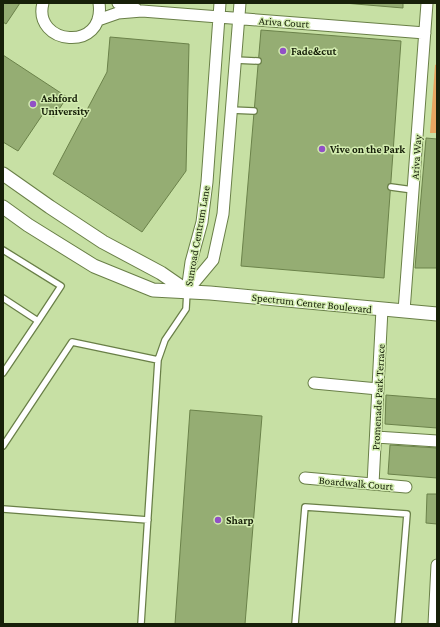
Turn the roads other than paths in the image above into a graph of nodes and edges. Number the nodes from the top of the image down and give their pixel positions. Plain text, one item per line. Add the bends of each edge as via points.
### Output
1 (43, 3) edge
2 (99, 3) edge
3 (118, 3) edge
4 (220, 3) edge
5 (240, 3) edge
6 (427, 3) edge
7 (142, 11) junction
8 (219, 16) junction
9 (238, 19) junction
10 (98, 20) junction
11 (425, 33) junction
12 (235, 60) junction
13 (258, 61) dead end
14 (231, 110) junction
15 (254, 111) dead end
16 (3, 174) edge
17 (391, 187) dead end
18 (413, 190) junction
19 (3, 207) edge
20 (3, 250) edge
21 (187, 291) junction
22 (3, 298) edge
23 (382, 309) junction
24 (404, 311) junction
25 (437, 314) edge
26 (38, 320) junction
27 (158, 360) junction
28 (3, 373) edge
29 (314, 384) dead end
30 (378, 389) junction
31 (376, 437) junction
32 (437, 441) edge
33 (3, 446) edge
34 (306, 478) dead end
35 (373, 484) junction
36 (406, 487) dead end
37 (3, 509) edge
38 (148, 520) junction
39 (437, 565) edge
40 (141, 624) edge
41 (295, 624) edge
42 (398, 624) edge
43 (434, 624) edge

1 - 10 street, Ariva Court via 43,17 47,26 63,37 72,39 82,36 90,31
2 - 10 street
3 - 7 street, Ariva Court
4 - 8 street, Sunroad Centrum Lane
5 - 9 street, Sunroad Centrum Lane
6 - 11 street, Ariva Way
7 - 8 street, Ariva Court
7 - 10 street, Ariva Court via 118,13
8 - 9 street, Ariva Court
8 - 21 street, Sunroad Centrum Lane via 207,182 202,222 191,262
9 - 11 street, Ariva Court
9 - 12 street, Sunroad Centrum Lane
11 - 18 street, Ariva Way
12 - 13 lane
12 - 14 street, Sunroad Centrum Lane
14 - 15 lane
14 - 21 street, Sunroad Centrum Lane via 223,214 213,260
16 - 21 street, Spectrum Center Boulevard via 97,237 161,273
17 - 18 lane
18 - 24 street, Ariva Way
19 - 21 street, Spectrum Center Boulevard via 94,266 153,290
20 - 26 lane via 61,286
21 - 23 street, Spectrum Center Boulevard
21 - 27 lane via 186,309 165,340
22 - 26 lane
23 - 24 street, Spectrum Center Boulevard
23 - 30 street, Promenade Park Terrace
24 - 25 street, Spectrum Center Boulevard
26 - 28 lane
27 - 33 lane via 72,342
27 - 38 lane
29 - 30 street
30 - 31 street, Promenade Park Terrace
31 - 32 street
31 - 35 street, Promenade Park Terrace
34 - 35 street, Boardwalk Court
35 - 36 street, Boardwalk Court
37 - 38 lane
38 - 40 lane
39 - 43 street
41 - 42 lane via 305,507 408,514

